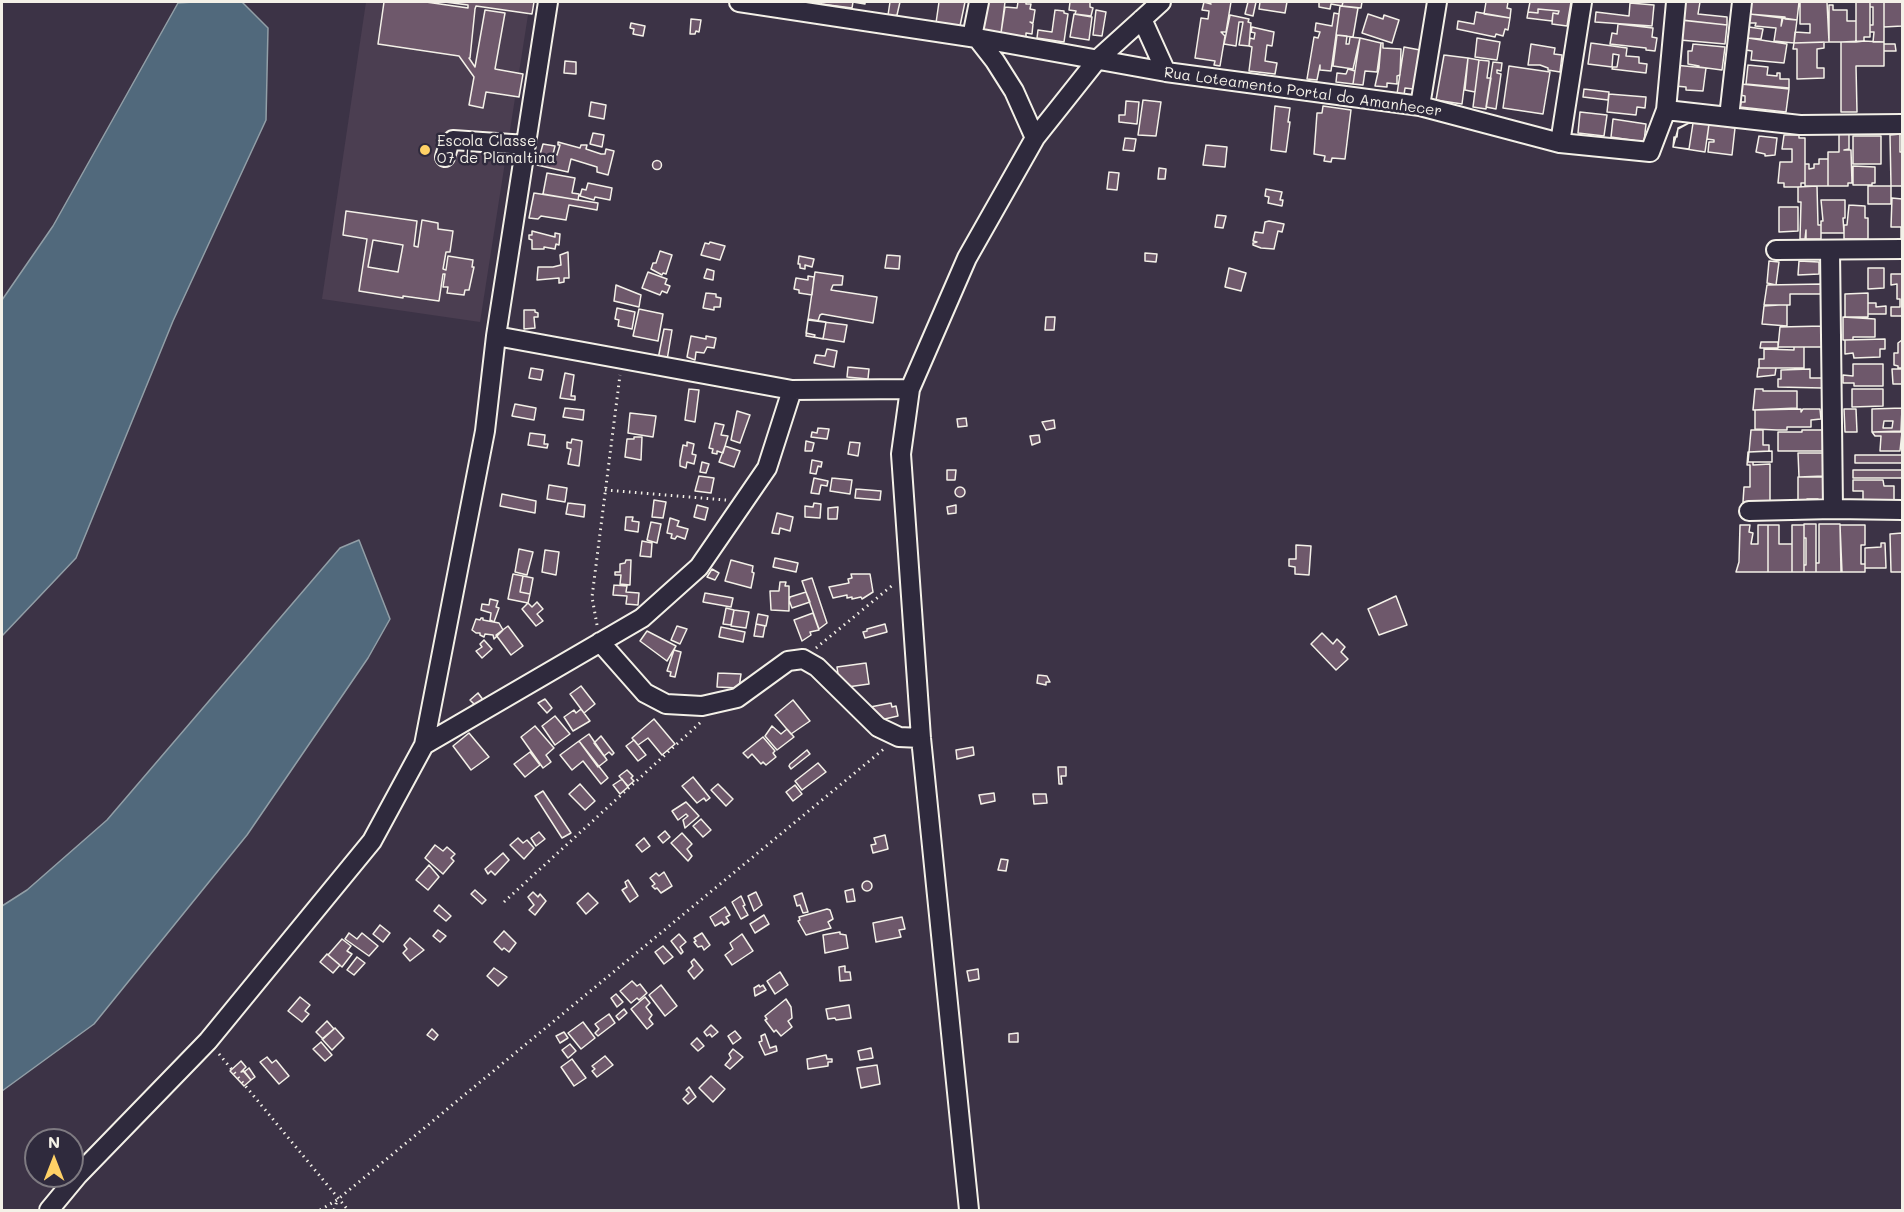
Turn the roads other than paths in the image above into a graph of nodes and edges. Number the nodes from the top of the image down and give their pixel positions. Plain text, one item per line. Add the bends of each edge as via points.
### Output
1 (548, 2) edge
2 (738, 2) edge
3 (979, 2) edge
4 (1161, 2) edge
5 (1437, 2) edge
6 (1582, 2) edge
7 (1676, 2) edge
8 (1742, 2) edge
9 (806, 7) edge
10 (1142, 19) junction
11 (975, 38) junction
12 (1097, 60) junction
13 (1166, 72) junction
14 (1420, 106) junction
15 (1666, 110) junction
16 (1729, 117) junction
17 (1902, 124) edge
18 (1035, 138) junction
19 (1560, 143) junction
20 (526, 145) junction
21 (445, 158) dead end
22 (1902, 249) edge
23 (1776, 250) dead end
24 (1830, 250) junction
25 (496, 336) junction
26 (910, 389) junction
27 (792, 390) junction
28 (1833, 509) junction
29 (1902, 510) edge
30 (1749, 511) dead end
31 (600, 642) junction
32 (921, 738) junction
33 (424, 745) junction
34 (49, 1210) edge
35 (969, 1210) edge

1 - 20 street
2 - 9 street, Rua Loteamento Portal do Amanhecer
3 - 11 street
4 - 10 street
5 - 14 street
6 - 19 street
7 - 15 street
8 - 16 street
9 - 11 street, Rua Loteamento Portal do Amanhecer
10 - 12 street
10 - 13 street
11 - 12 street, Rua Loteamento Portal do Amanhecer
11 - 18 street via 1014,92
12 - 13 street, Rua Loteamento Portal do Amanhecer
12 - 18 street
13 - 14 street, Rua Loteamento Portal do Amanhecer
14 - 19 street, Rua Loteamento Portal do Amanhecer
15 - 16 street
15 - 19 street, Rua Loteamento Portal do Amanhecer via 1650,152
16 - 17 street via 1800,125
18 - 26 street via 967,258
20 - 21 street via 453,140
20 - 25 street
22 - 24 street
23 - 24 street
24 - 28 street
25 - 27 street
25 - 33 street via 485,431
26 - 27 street
26 - 32 street via 901,454
27 - 31 street via 767,468 699,567 642,618
28 - 29 street
28 - 30 street
31 - 32 street via 645,693 666,704 702,706 737,698 788,661 803,659 817,667 878,726 899,737
31 - 33 street
32 - 35 street
33 - 34 street via 372,842 208,1041 78,1174

